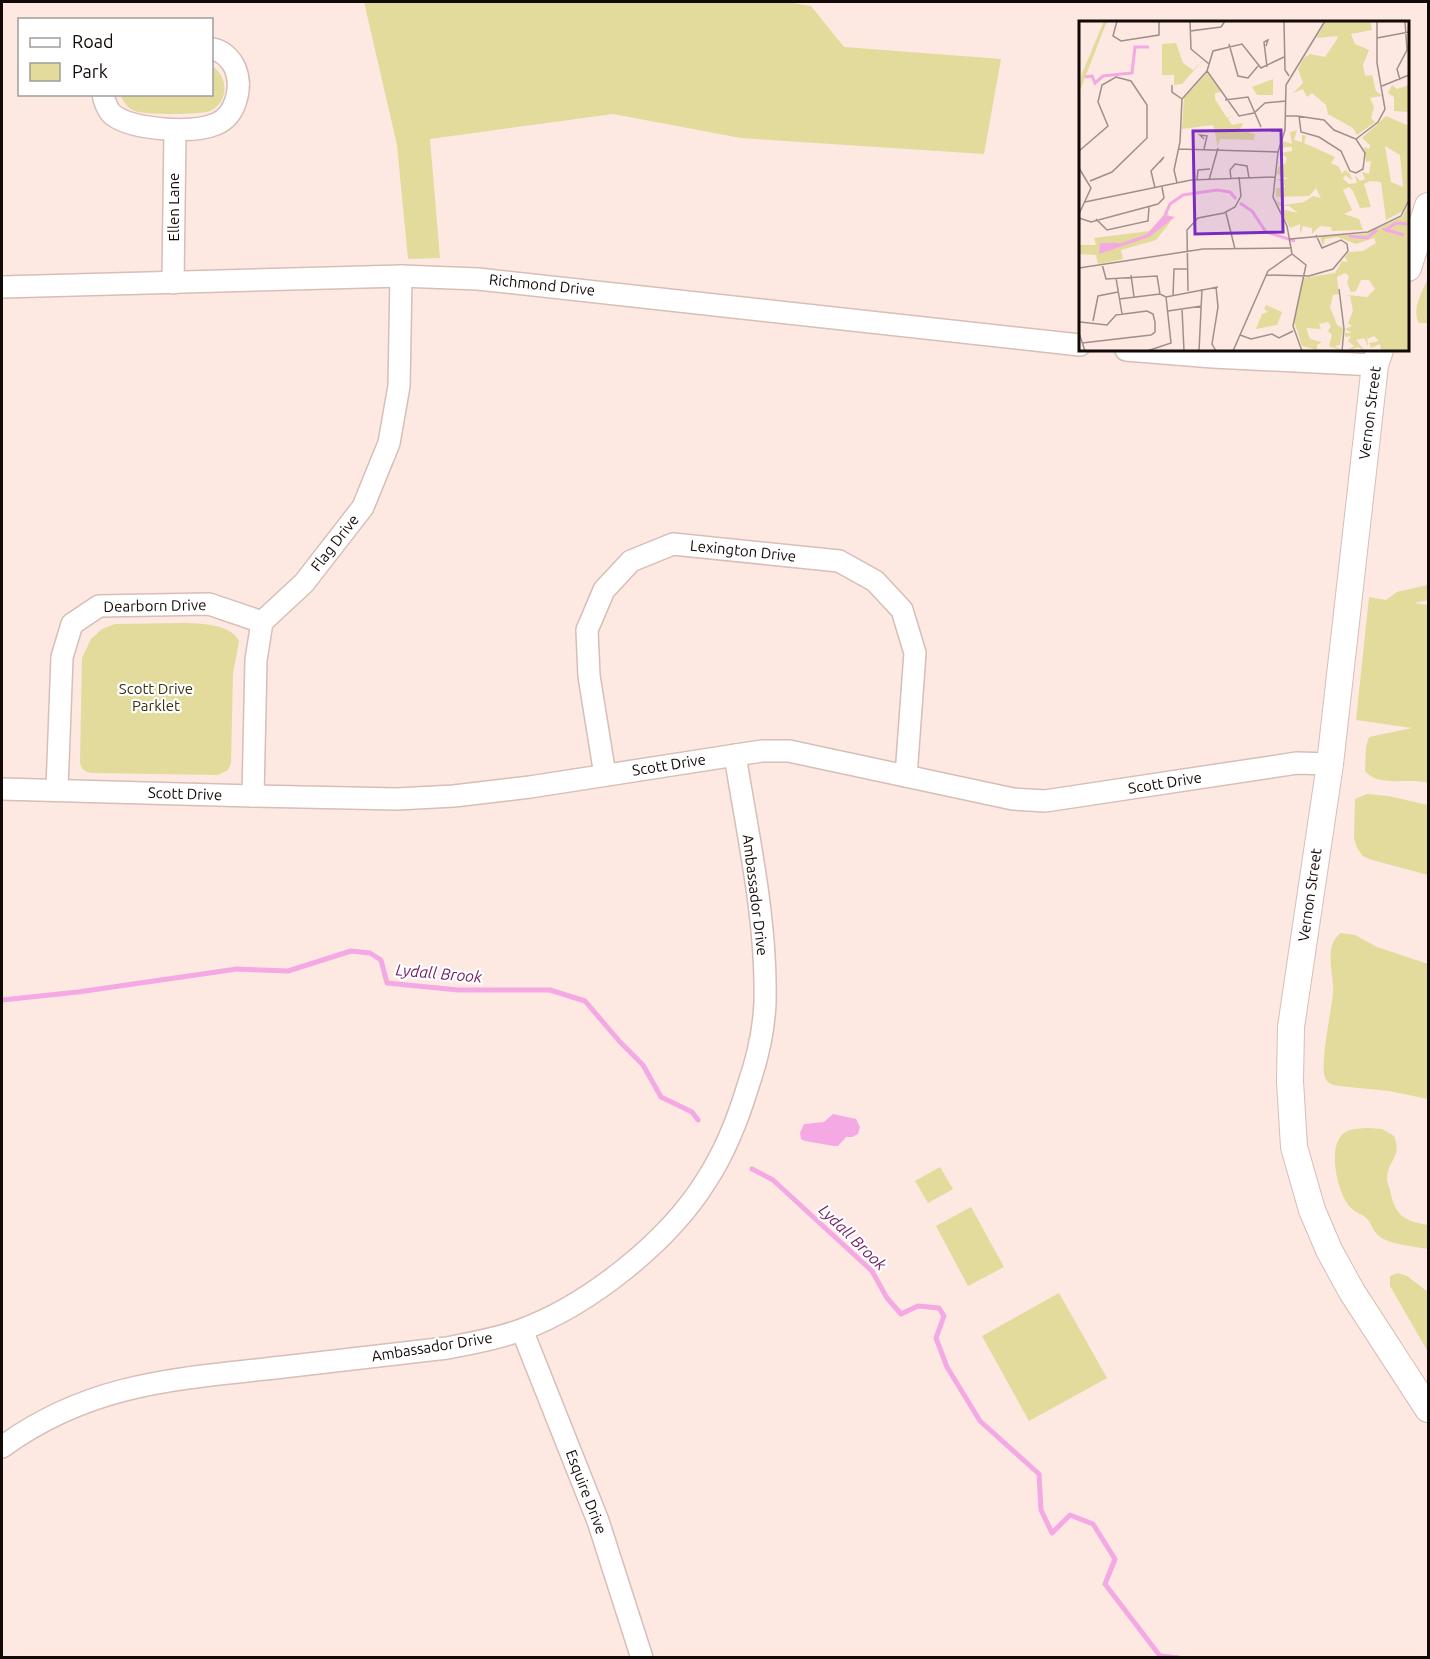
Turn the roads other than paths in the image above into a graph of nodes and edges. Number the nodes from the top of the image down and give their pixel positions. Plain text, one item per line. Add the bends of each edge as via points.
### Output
1 (213, 49) edge
2 (104, 96) edge
3 (175, 131) junction
4 (1428, 206) edge
5 (1409, 262) edge
6 (401, 276) junction
7 (173, 283) junction
8 (2, 287) edge
9 (1079, 345) edge
10 (1138, 351) edge
11 (1377, 357) edge
12 (262, 622) junction
13 (735, 755) junction
14 (1330, 764) junction
15 (605, 775) junction
16 (906, 776) junction
17 (2, 789) edge
18 (57, 789) junction
19 (253, 796) junction
20 (522, 1330) junction
21 (1428, 1409) edge
22 (2, 1447) edge
23 (642, 1658) edge

1 - 3 street via 231,60 237,72 239,86 229,114 216,124
2 - 3 street via 112,114 132,124
3 - 7 street, Ellen Lane
4 - 5 street
6 - 7 street, Richmond Drive
6 - 9 street, Richmond Drive via 586,289
6 - 12 street, Flag Drive via 399,386 389,442 363,507 304,583
7 - 8 street, Richmond Drive
10 - 11 street via 1213,357
11 - 14 street, Vernon Street
12 - 18 street, Dearborn Drive via 210,604 99,606 72,624 62,657
12 - 19 street via 256,660
13 - 15 street, Scott Drive
13 - 16 street, Scott Drive via 789,751
13 - 20 street, Ambassador Drive via 763,933 765,1004 758,1056 738,1120 706,1182 664,1234 609,1281 561,1312
14 - 16 street, Scott Drive via 1297,763 1045,801 1013,799
14 - 21 street, Vernon Street via 1291,1027 1294,1148 1312,1210 1329,1250
15 - 16 street, Lexington Drive via 589,676 587,630 604,590 631,561 673,544 839,561 875,581 902,610 915,653
15 - 19 street, Scott Drive via 454,796
17 - 18 street, Scott Drive
18 - 19 street, Scott Drive
20 - 22 street, Ambassador Drive via 447,1348 186,1378 111,1392 65,1409 24,1430
20 - 23 street, Esquire Drive via 598,1521

